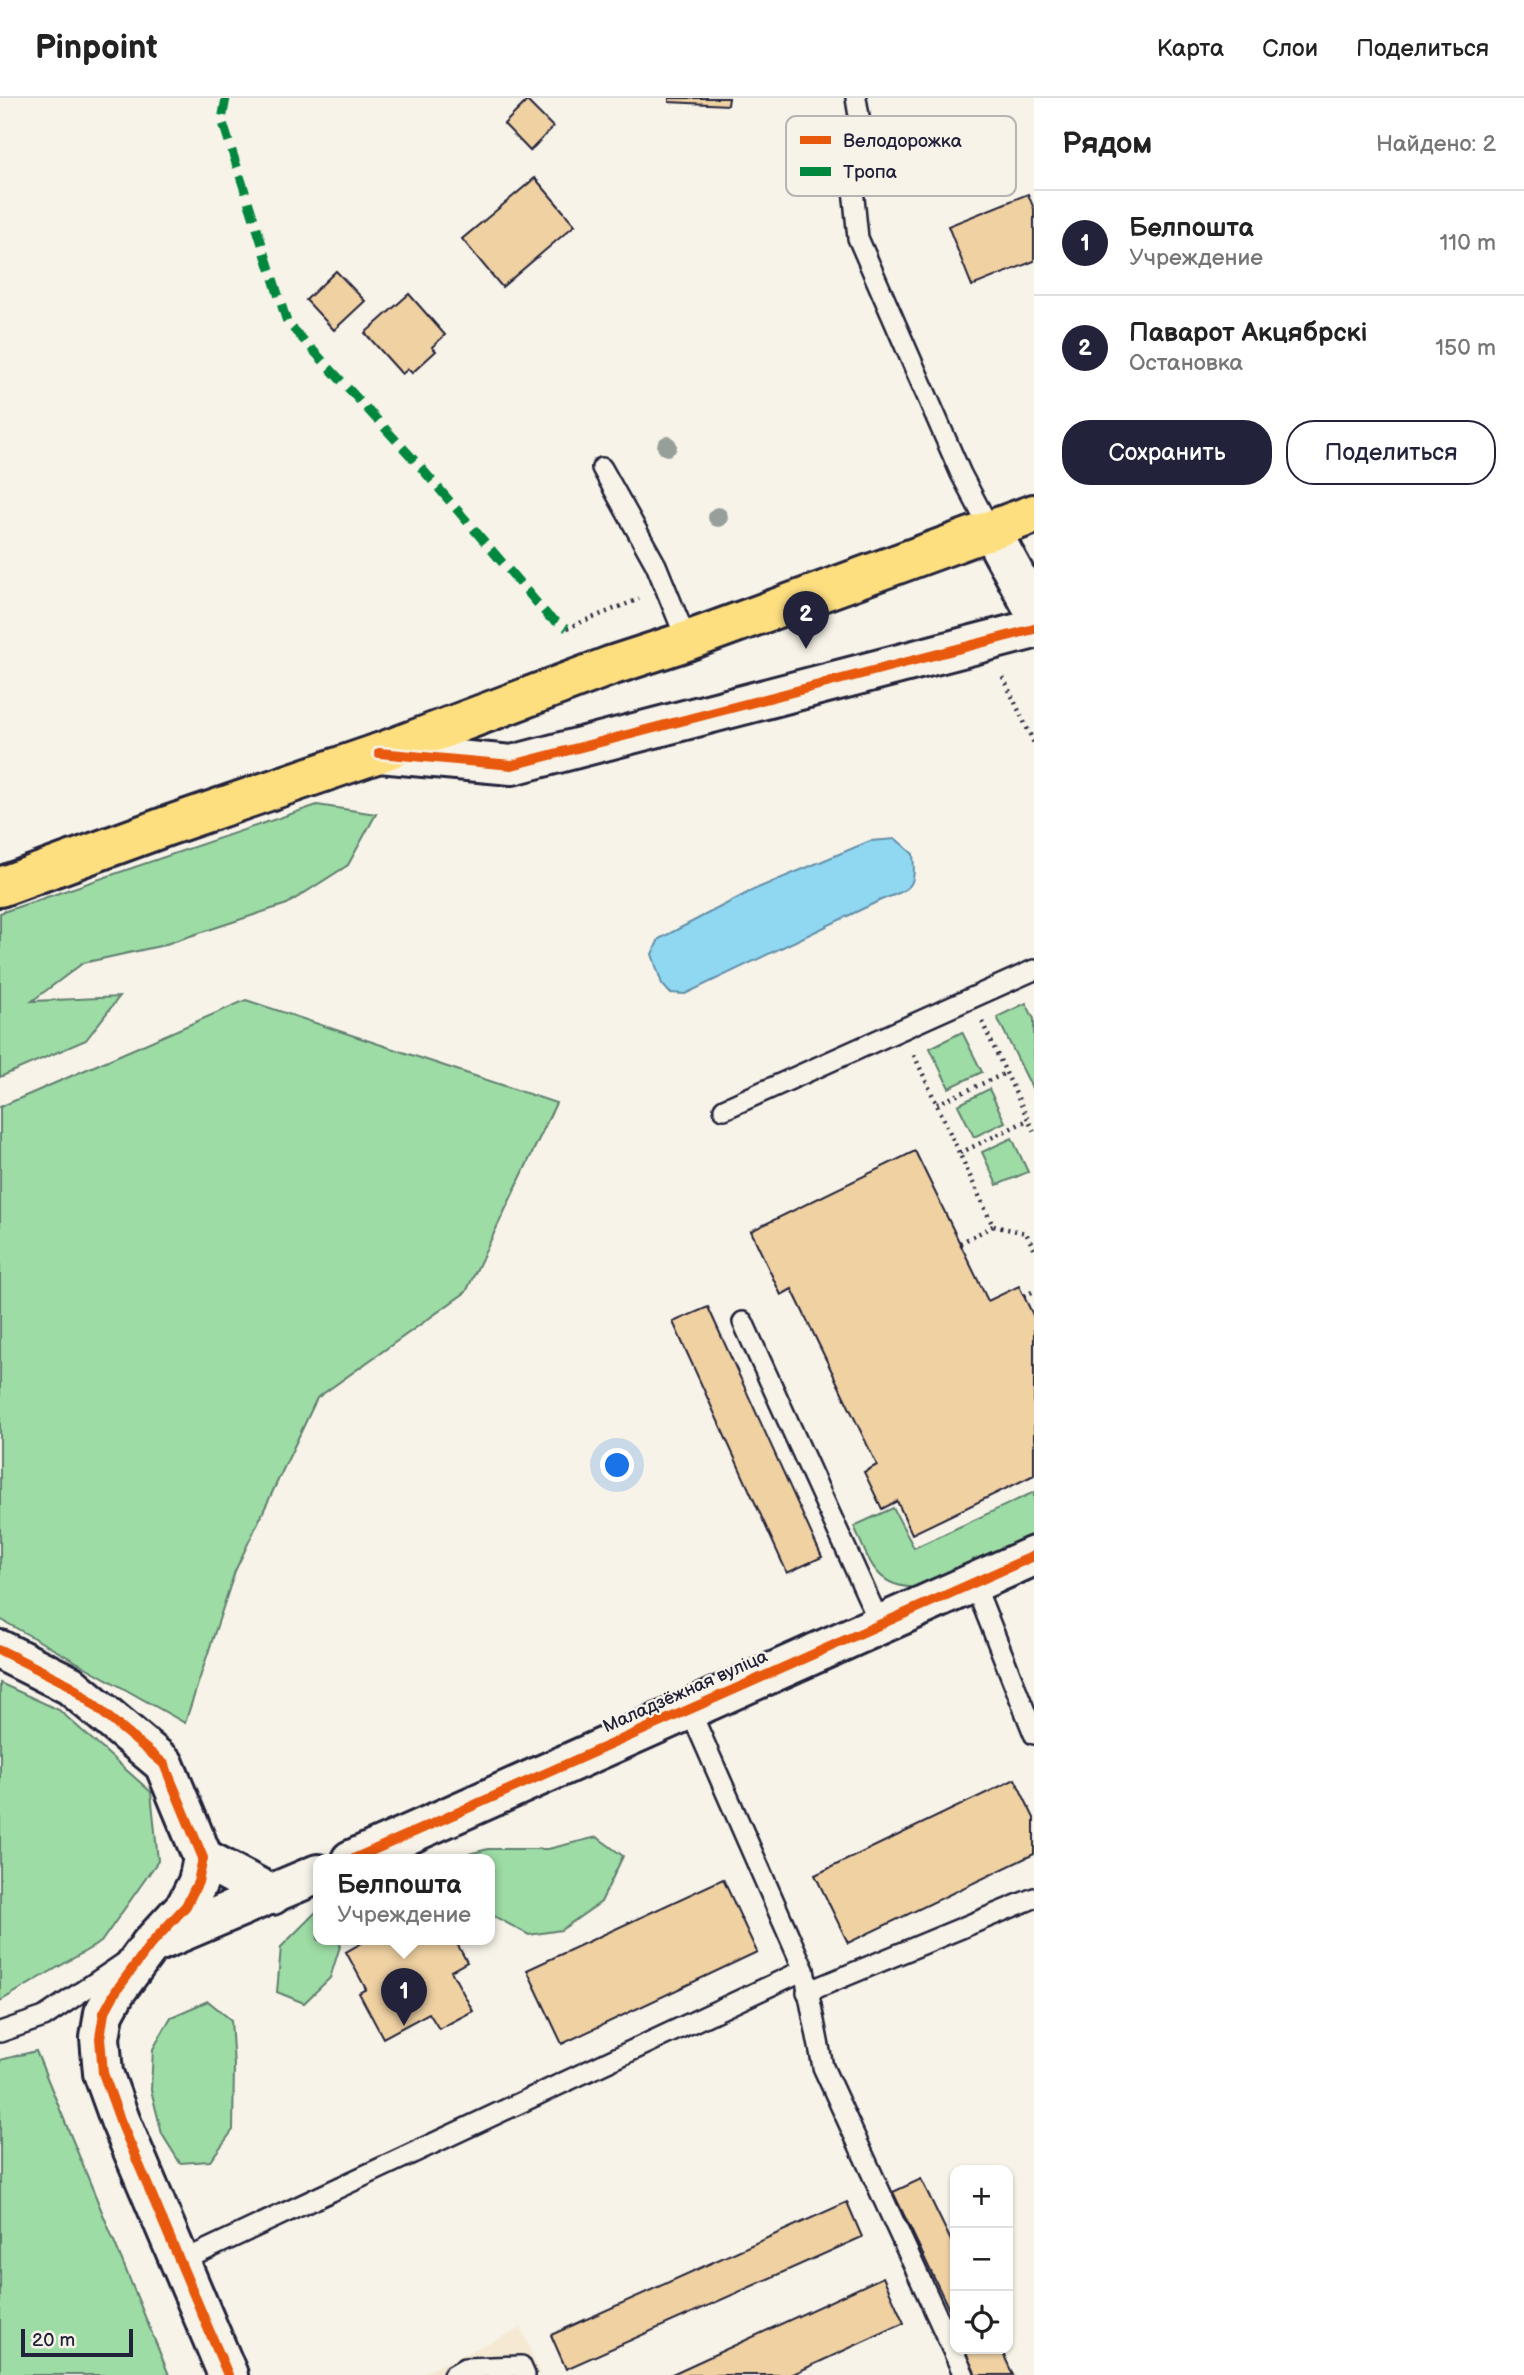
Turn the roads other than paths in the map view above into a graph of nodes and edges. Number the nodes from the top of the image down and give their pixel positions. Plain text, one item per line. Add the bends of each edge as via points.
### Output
1 (856, 98) edge
2 (859, 116) edge
3 (854, 196) edge
4 (602, 468) dead end
5 (1034, 514) edge
6 (991, 531) junction
7 (1034, 610) edge
8 (1034, 629) edge
9 (687, 640) junction
10 (379, 753) junction
11 (0, 887) edge
12 (1034, 970) edge
13 (724, 1109) dead end
14 (743, 1322) dead end
15 (1034, 1556) edge
16 (974, 1583) junction
17 (880, 1624) junction
18 (0, 1650) edge
19 (689, 1708) junction
20 (1034, 1734) edge
21 (364, 1854) edge
22 (203, 1858) junction
23 (313, 1876) edge
24 (272, 1895) junction
25 (1034, 1898) edge
26 (150, 1945) junction
27 (804, 1970) junction
28 (807, 1992) junction
29 (0, 2032) edge
30 (180, 2262) junction
31 (228, 2375) edge
32 (453, 2375) edge
33 (525, 2375) edge
34 (964, 2375) edge

1 - 2 lane
3 - 6 lane via 858,238 961,474
4 - 9 lane via 656,565
5 - 6 main road
6 - 7 street
6 - 9 main road
8 - 10 street via 512,765
9 - 10 main road
10 - 11 main road
12 - 13 lane
14 - 17 lane
15 - 16 street, Маладзёжная вуліца
16 - 17 street, Маладзёжная вуліца
16 - 20 lane
17 - 19 street, Маладзёжная вуліца
18 - 22 street via 70,1685 164,1763
19 - 21 street, Маладзёжная вуліца
19 - 27 lane
22 - 24 street
22 - 26 street via 186,1906
23 - 24 street
24 - 26 street
25 - 28 lane
26 - 29 lane via 44,2017
26 - 30 street via 104,2013 100,2038 103,2073
27 - 28 lane
27 - 30 lane
28 - 34 lane via 824,2067
30 - 31 street
32 - 33 lane via 465,2368 521,2366

